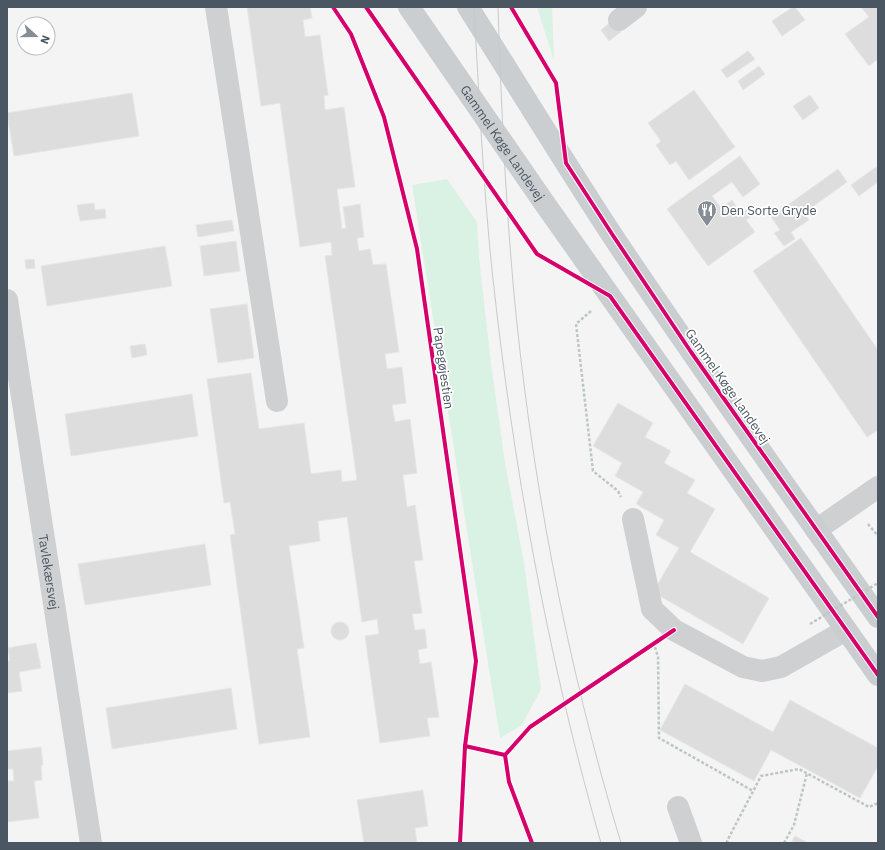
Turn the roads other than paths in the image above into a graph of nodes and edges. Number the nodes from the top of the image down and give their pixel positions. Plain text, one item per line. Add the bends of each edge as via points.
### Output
1 (216, 7) edge
2 (409, 7) edge
3 (468, 7) edge
4 (636, 7) edge
5 (619, 20) dead end
6 (7, 300) edge
7 (278, 401) dead end
8 (878, 487) edge
9 (634, 519) road end
10 (816, 530) junction
11 (878, 617) edge
12 (846, 630) junction
13 (878, 675) edge
14 (678, 807) dead end
15 (91, 843) edge
16 (691, 843) edge

1 - 7 street
2 - 12 main road, Gammel Køge Landevej
3 - 10 main road, Gammel Køge Landevej via 612,234
4 - 5 street
6 - 15 street, Tavlekærsvej
8 - 10 street
9 - 12 street via 652,609 674,630 743,667 762,671 781,667
10 - 11 main road, Gammel Køge Landevej
12 - 13 main road, Gammel Køge Landevej
14 - 16 street

